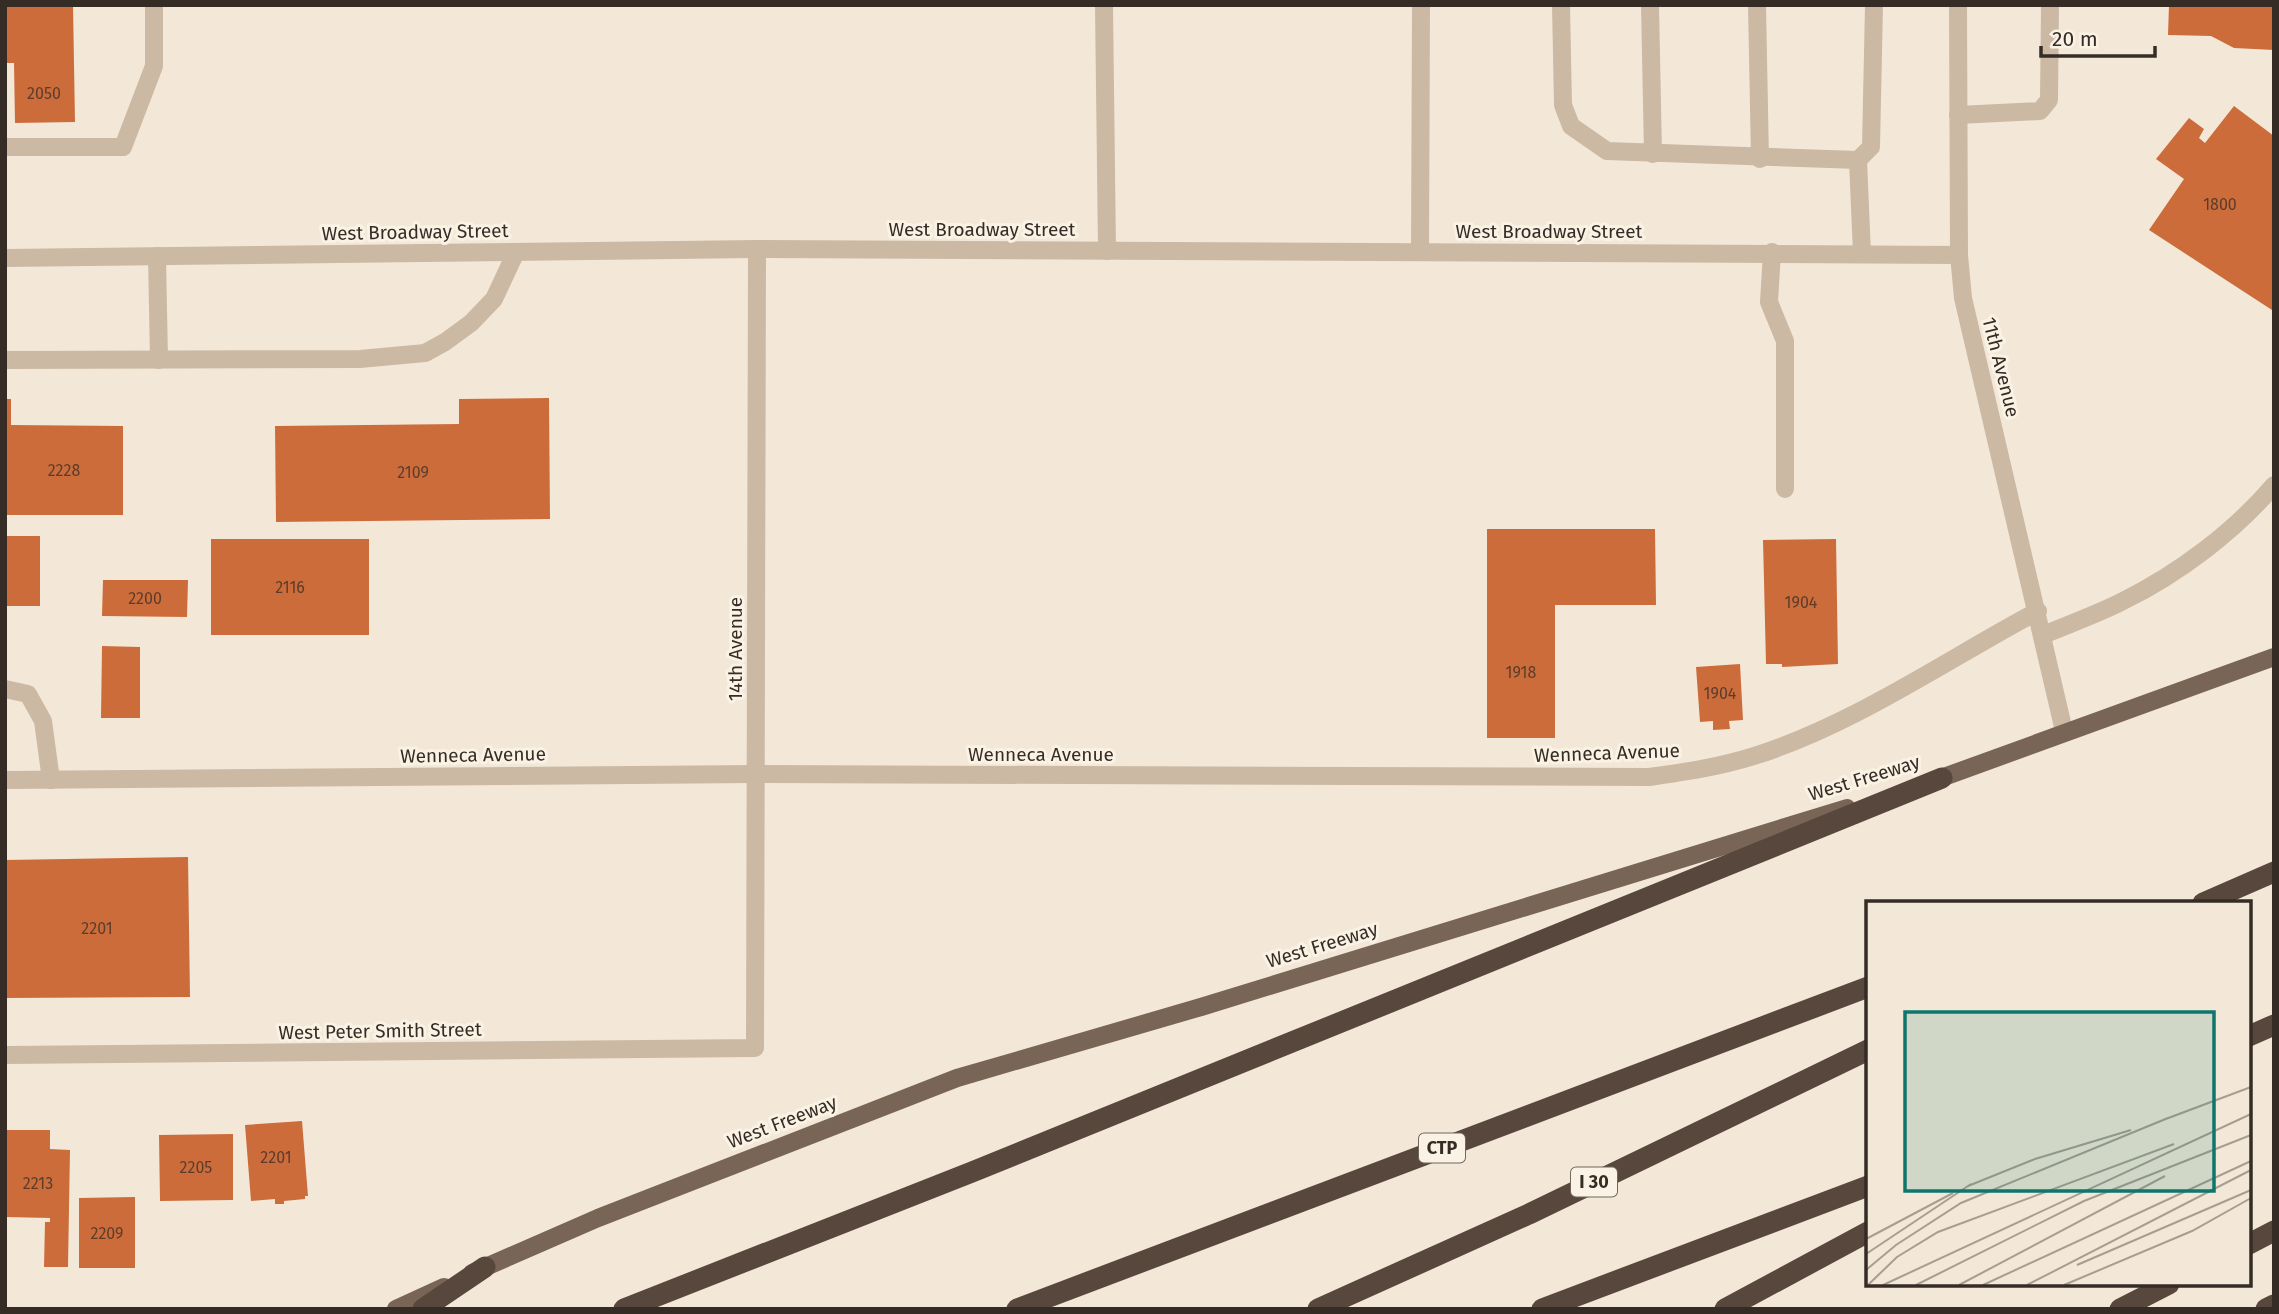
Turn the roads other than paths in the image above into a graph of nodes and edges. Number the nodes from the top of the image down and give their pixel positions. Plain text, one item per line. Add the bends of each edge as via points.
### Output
1 (154, 5) edge
2 (1104, 5) edge
3 (1421, 5) edge
4 (1561, 5) edge
5 (1650, 5) edge
6 (1757, 5) edge
7 (1874, 5) edge
8 (1958, 5) edge
9 (2050, 5) edge
10 (1958, 114) junction
11 (5, 147) edge
12 (1653, 153) junction
13 (1760, 159) junction
14 (1858, 160) junction
15 (757, 249) junction
16 (1107, 250) junction
17 (1420, 251) junction
18 (516, 252) junction
19 (1772, 252) junction
20 (1862, 254) junction
21 (1959, 255) junction
22 (157, 256) junction
23 (5, 258) edge
24 (5, 360) edge
25 (159, 360) junction
26 (2274, 485) edge
27 (1785, 489) dead end
28 (2038, 611) junction
29 (2043, 635) junction
30 (2274, 657) edge
31 (5, 688) edge
32 (2064, 731) junction
33 (756, 774) junction
34 (1942, 778) junction
35 (5, 780) edge
36 (51, 780) junction
37 (2274, 872) edge
38 (2208, 901) edge
39 (1866, 988) edge
40 (2274, 1024) edge
41 (2251, 1035) edge
42 (755, 1048) joint
43 (1866, 1051) edge
44 (5, 1055) edge
45 (1866, 1187) edge
46 (2274, 1231) edge
47 (1866, 1233) edge
48 (2251, 1243) edge
49 (485, 1267) junction
50 (2165, 1286) edge
51 (2274, 1305) edge
52 (396, 1309) edge
53 (423, 1309) edge
54 (624, 1309) edge
55 (1017, 1309) edge
56 (1318, 1309) edge
57 (1542, 1309) edge
58 (1725, 1309) edge
59 (2120, 1309) edge
60 (2266, 1309) edge

1 - 11 street via 155,66 123,147
2 - 16 street
3 - 17 street
4 - 12 street via 1563,105 1571,126 1606,151
5 - 12 street
6 - 13 street
7 - 14 street via 1871,147
8 - 10 street, 11th Avenue
9 - 10 street via 2049,100 2040,111
10 - 21 street, 11th Avenue
12 - 13 street
13 - 14 street
14 - 20 street
15 - 16 street, West Broadway Street
15 - 18 street, West Broadway Street
15 - 33 street, 14th Avenue
16 - 17 street, West Broadway Street
17 - 19 street, West Broadway Street
18 - 22 street, West Broadway Street
18 - 25 street via 495,299 445,342 425,352 360,359
19 - 20 street, West Broadway Street
19 - 27 street via 1769,302 1785,341
20 - 21 street, West Broadway Street
21 - 28 street, 11th Avenue via 1963,298
22 - 23 street, West Broadway Street
22 - 25 street
24 - 25 street
26 - 29 street via 2212,543 2154,585
28 - 29 street, 11th Avenue
28 - 33 street, Wenneca Avenue via 1866,709 1807,736 1708,769 1649,777
29 - 32 street, 11th Avenue
30 - 32 main road, West Freeway
31 - 36 street via 28,694 43,721
32 - 34 main road, West Freeway
33 - 36 street, Wenneca Avenue
33 - 42 street, 14th Avenue
34 - 49 main road, West Freeway via 957,1078
34 - 54 highway
35 - 36 street, Wenneca Avenue
37 - 38 highway
39 - 55 highway, CTP
40 - 41 highway
42 - 44 street, West Peter Smith Street
43 - 56 highway, I 30 via 1529,1214
45 - 57 highway
46 - 48 highway
47 - 58 highway
49 - 52 main road, West Freeway
49 - 53 highway
50 - 59 highway
51 - 60 highway

